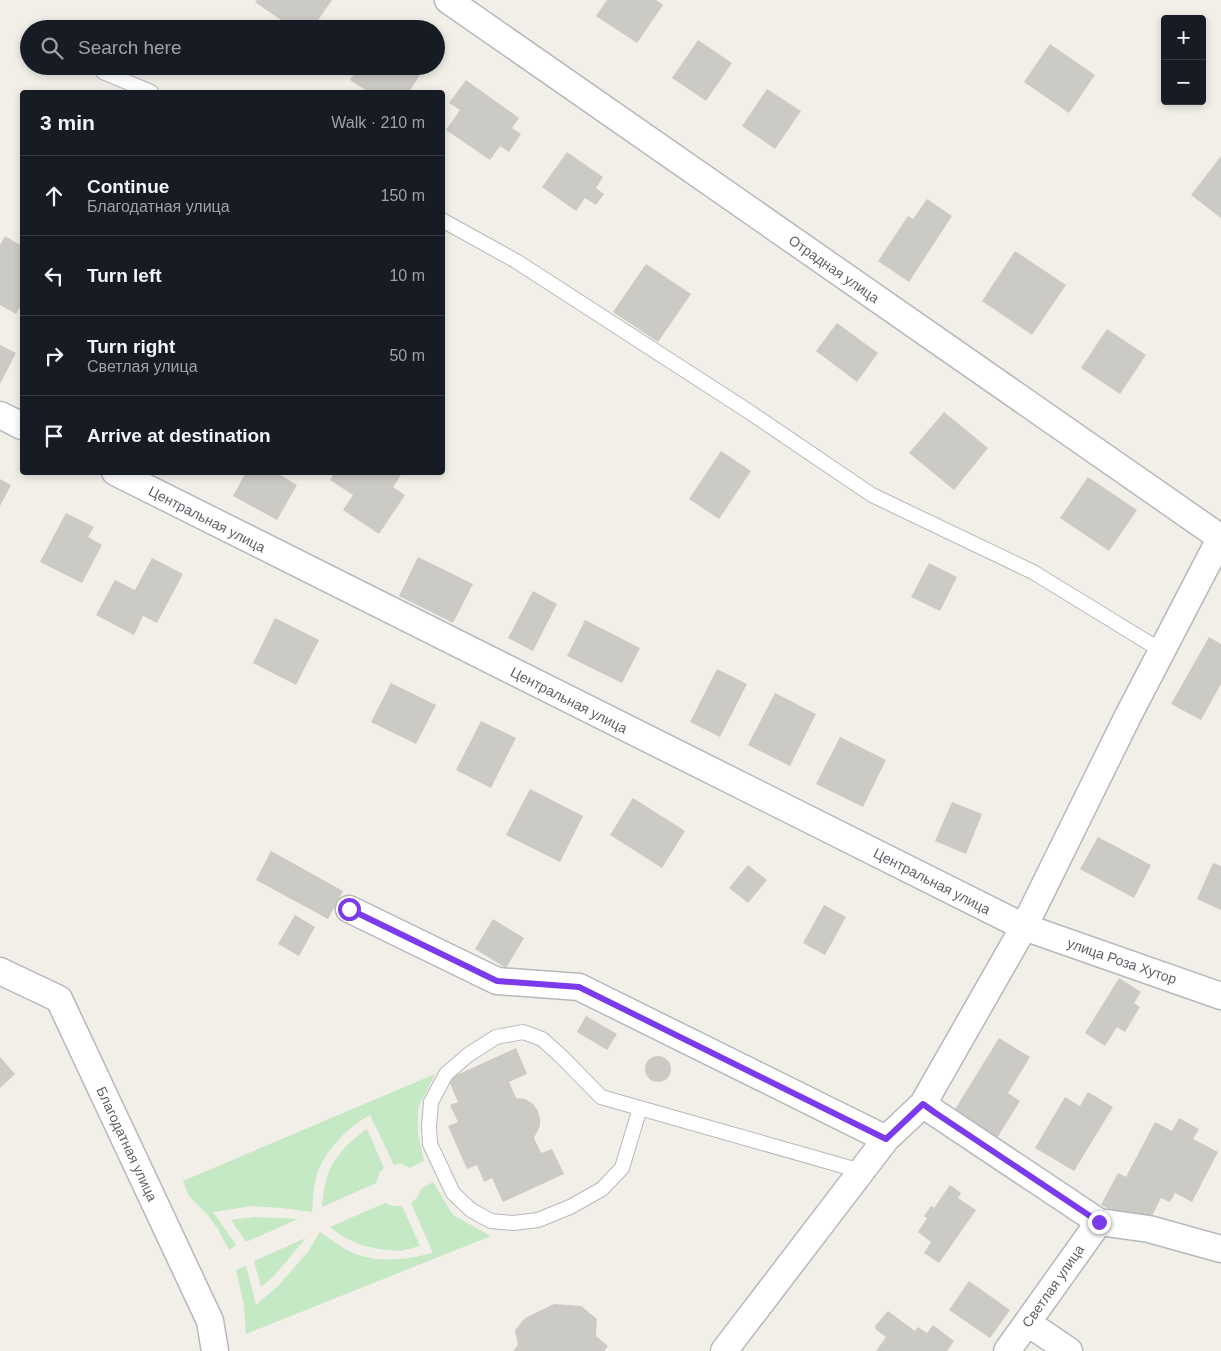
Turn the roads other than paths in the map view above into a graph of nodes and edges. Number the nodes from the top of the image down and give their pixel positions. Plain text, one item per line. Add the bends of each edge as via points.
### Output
1 (448, 0) edge
2 (110, 75) edge
3 (146, 90) edge
4 (445, 222) edge
5 (0, 415) edge
6 (20, 425) edge
7 (121, 475) edge
8 (1221, 538) edge
9 (1162, 651) junction
10 (349, 909) dead end
11 (1024, 927) junction
12 (0, 971) edge
13 (1221, 996) edge
14 (923, 1104) junction
15 (640, 1108) junction
16 (886, 1139) junction
17 (861, 1171) junction
18 (1099, 1222) junction
19 (1221, 1249) edge
20 (1028, 1322) junction
21 (215, 1351) edge
22 (724, 1351) edge
23 (1007, 1351) edge
24 (1069, 1351) edge

1 - 8 street, Отрадная улица
2 - 3 lane
4 - 9 lane via 541,277 872,495 1033,572
5 - 6 street
7 - 11 street, Центральная улица
8 - 9 street
9 - 11 street
10 - 16 street via 497,981 579,987
11 - 13 street, улица Роза Хутор
11 - 14 street
12 - 21 street, Благодатная улица via 59,999 210,1322
14 - 16 street
14 - 18 street
15 - 15 lane via 622,1168 602,1189 538,1220 491,1221 471,1210 454,1194 430,1144 431,1102 446,1074 496,1037 523,1032 542,1039 602,1096
15 - 17 lane
16 - 17 street
17 - 22 street
18 - 19 street via 1149,1229
18 - 20 street, Светлая улица
20 - 23 street, Светлая улица
20 - 24 street

